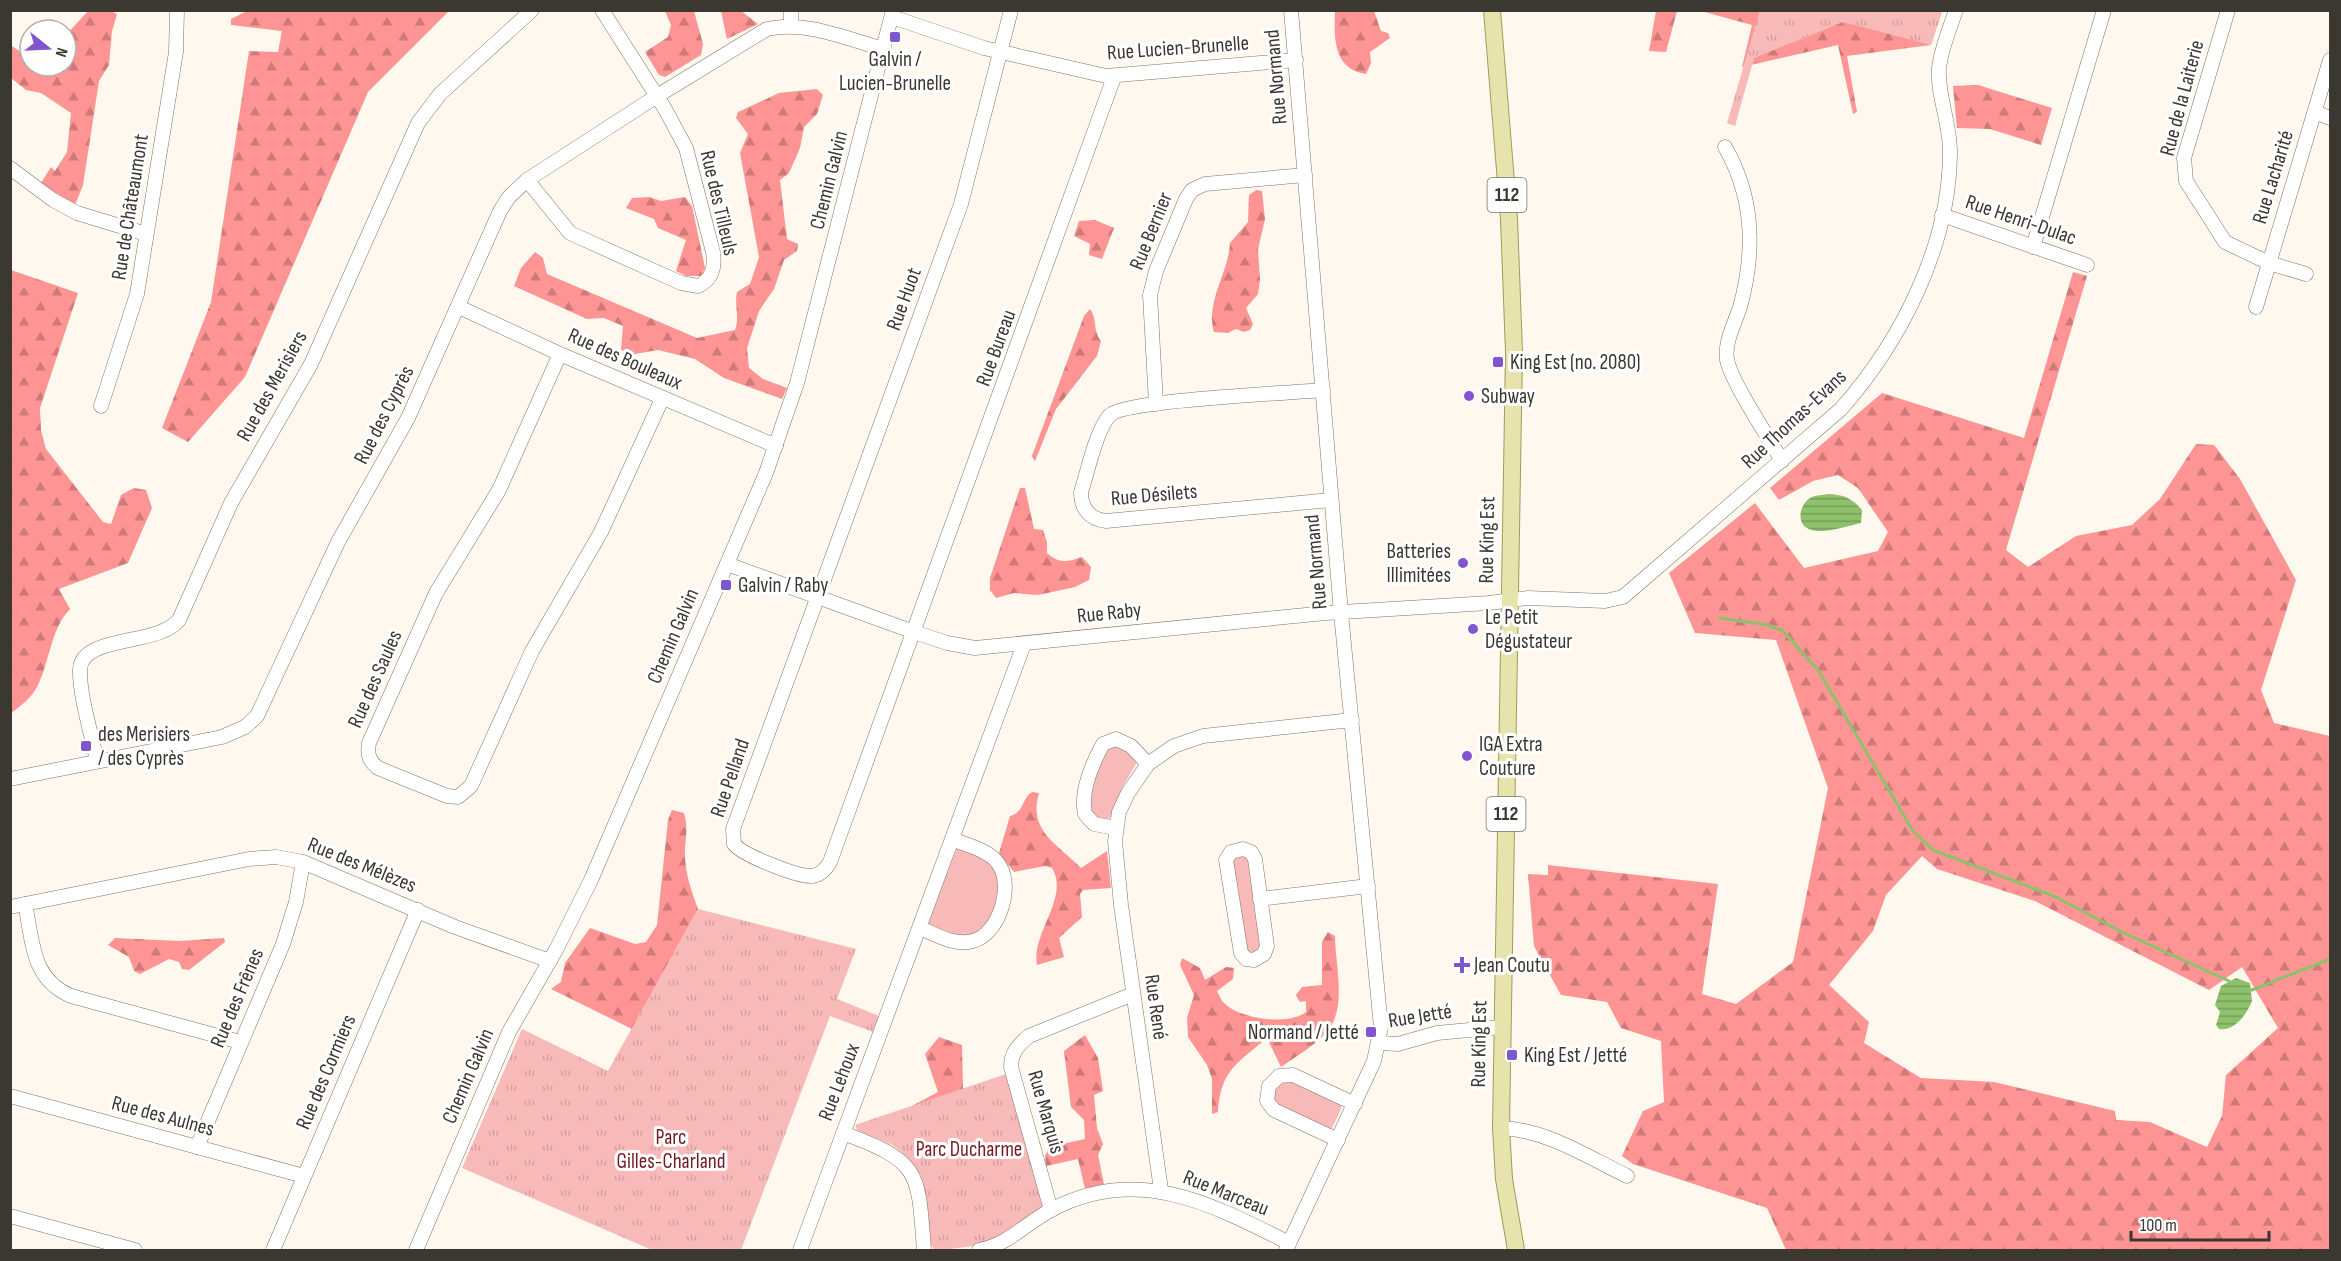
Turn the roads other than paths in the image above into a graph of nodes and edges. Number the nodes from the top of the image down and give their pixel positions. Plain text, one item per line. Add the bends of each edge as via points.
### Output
1 (177, 10) edge
2 (532, 10) edge
3 (602, 10) edge
4 (791, 10) edge
5 (1011, 10) edge
6 (1291, 10) edge
7 (1492, 10) edge
8 (1956, 10) edge
9 (2104, 10) edge
10 (2228, 10) edge
11 (893, 14) edge
12 (791, 26) junction
13 (884, 49) junction
14 (999, 51) junction
15 (1296, 60) junction
16 (2331, 60) edge
17 (1114, 77) junction
18 (657, 96) junction
19 (2315, 112) junction
20 (2331, 118) edge
21 (1725, 147) dead end
22 (10, 168) edge
23 (1305, 175) junction
24 (527, 180) junction
25 (1942, 215) junction
26 (146, 234) junction
27 (2032, 247) junction
28 (2269, 262) junction
29 (2087, 265) dead end
30 (2306, 274) dead end
31 (459, 307) junction
32 (2256, 307) dead end
33 (560, 354) junction
34 (1323, 390) junction
35 (662, 399) junction
36 (1156, 404) junction
37 (101, 406) dead end
38 (776, 446) junction
39 (1782, 461) junction
40 (1331, 500) junction
41 (727, 564) junction
42 (817, 597) junction
43 (1508, 600) junction
44 (1341, 613) junction
45 (914, 632) junction
46 (1024, 644) junction
47 (1352, 720) junction
48 (97, 762) junction
49 (1148, 764) junction
50 (10, 779) edge
51 (1115, 828) junction
52 (952, 839) junction
53 (303, 862) junction
54 (1368, 886) junction
55 (1260, 899) junction
56 (25, 904) junction
57 (10, 907) edge
58 (418, 910) junction
59 (920, 928) junction
60 (550, 961) junction
61 (1133, 994) junction
62 (1502, 1027) junction
63 (240, 1042) junction
64 (1380, 1044) junction
65 (10, 1096) edge
66 (1354, 1104) junction
67 (1501, 1128) junction
68 (843, 1132) junction
69 (1338, 1140) junction
70 (197, 1147) junction
71 (304, 1176) junction
72 (1627, 1176) dead end
73 (1161, 1191) junction
74 (1051, 1210) junction
75 (10, 1216) edge
76 (1288, 1247) edge
77 (135, 1251) edge
78 (273, 1251) edge
79 (416, 1251) edge
80 (800, 1251) edge
81 (924, 1251) edge
82 (979, 1251) edge
83 (1516, 1251) edge

1 - 26 street, Rue de Châteaumont via 176,52
2 - 48 street, Rue des Merisiers via 440,94 418,123 311,364 231,504 179,620 165,632 95,649 83,659 80,674
3 - 18 street, Rue des Tilleuls
4 - 12 street
5 - 14 street, Rue Huot
6 - 15 street, Rue Normand
7 - 43 main road, Rue King Est / 112 via 1514,336
8 - 25 street, Rue Thomas-Evans via 1939,67 1950,152
9 - 27 street
10 - 28 street, Rue de la Laiterie via 2184,158 2186,181 2225,242
11 - 13 street, Chemin Galvin
11 - 14 street, Rue Lucien-Brunelle
12 - 13 street
12 - 18 street, Rue des Cyprès via 754,35
13 - 38 street, Chemin Galvin via 802,362
14 - 17 street, Rue Lucien-Brunelle
14 - 42 street, Rue Huot via 960,204
15 - 17 street, Rue Lucien-Brunelle
15 - 23 street, Rue Normand
16 - 19 street, Rue Lacharité
17 - 45 street, Rue Bureau
18 - 24 street, Rue des Cyprès
18 - 24 street, Rue des Tilleuls via 690,161 713,252 713,270 705,283 681,283 570,233
19 - 20 street
19 - 28 street, Rue Lacharité
21 - 39 street via 1742,182 1750,236 1745,284 1727,360
22 - 26 street via 77,213
23 - 34 street, Rue Normand
23 - 36 street, Rue Bernier via 1205,184 1192,190 1186,199 1150,295
24 - 31 street, Rue des Cyprès via 500,211
25 - 27 street, Rue Henri-Dulac
25 - 39 street, Rue Thomas-Evans via 1913,299 1880,360 1841,409
26 - 37 street, Rue de Châteaumont via 134,309
27 - 29 street, Rue Henri-Dulac
28 - 30 street, Rue de la Laiterie
28 - 32 street, Rue Lacharité
31 - 33 street, Rue des Bouleaux
31 - 48 street, Rue des Cyprès via 397,442 327,563 257,716 222,738
33 - 35 street, Rue des Bouleaux
33 - 35 street, Rue des Saules via 498,490 436,593 369,743 371,763 378,768 447,796 458,797 471,786 535,644 602,532
34 - 36 street, Rue Désilets
34 - 40 street, Rue Normand
35 - 38 street, Rue des Bouleaux
36 - 40 street, Rue Désilets via 1116,410 1103,425 1081,492 1082,505 1098,520
38 - 41 street, Chemin Galvin
39 - 43 street, Rue Thomas-Evans via 1623,597 1605,601
40 - 44 street, Rue Normand
41 - 42 street, Rue Raby
41 - 60 street, Chemin Galvin via 591,880
42 - 45 street, Rue Raby
42 - 45 street, Rue Pelland via 733,829 734,844 744,854 810,876 827,868
43 - 44 street, Rue Raby
43 - 62 main road, Rue King Est / 112
44 - 46 street, Rue Raby via 1165,627
44 - 47 street, Rue Normand
45 - 46 street, Rue Raby via 975,648
46 - 52 street, Rue Lehoux
47 - 49 street, Rue René via 1203,736 1174,746
47 - 54 street, Rue Normand
48 - 50 street, Rue des Cyprès
49 - 51 street, Rue René via 1128,792
49 - 51 street via 1131,746 1116,739 1103,744 1084,795 1085,814 1094,824
51 - 61 street, Rue René
52 - 59 street, Rue Lehoux
52 - 59 street via 988,855 1002,869 1005,890 997,917 983,936 965,942
53 - 56 street, Rue des Mélèzes via 249,858
53 - 58 street, Rue des Mélèzes
53 - 63 street, Rue des Frênes via 286,934
54 - 55 street
54 - 64 street, Rue Normand via 1381,1015
55 - 55 street via 1253,856 1244,849 1235,850 1227,860 1240,953 1250,960 1258,959 1266,950
56 - 57 street, Rue des Mélèzes
56 - 63 street via 38,964 54,988
58 - 60 street, Rue des Mélèzes
58 - 71 street, Rue des Cormiers
59 - 68 street, Rue Lehoux
60 - 79 street, Chemin Galvin via 509,1032
61 - 73 street, Rue René
61 - 74 street, Rue Marquis via 1029,1036 1011,1058
62 - 64 street, Rue Jetté via 1437,1033 1398,1044
62 - 67 main road, Rue King Est / 112
63 - 70 street, Rue des Frênes
64 - 66 street, Rue Normand
65 - 70 street, Rue des Aulnes
66 - 69 street, Rue Normand
66 - 69 street via 1293,1075 1279,1076 1269,1086 1268,1101 1274,1110
67 - 72 street via 1548,1137
67 - 83 main road, Rue King Est / 112 via 1504,1179
68 - 80 street, Rue Lehoux
68 - 81 street via 891,1152 907,1167 918,1190
69 - 76 street, Rue Normand
70 - 71 street, Rue des Aulnes
71 - 78 street, Rue des Cormiers
73 - 74 street, Rue Marceau via 1107,1192
73 - 76 street, Rue Marceau via 1236,1216
74 - 82 street, Rue Marceau via 1008,1239
75 - 77 street

